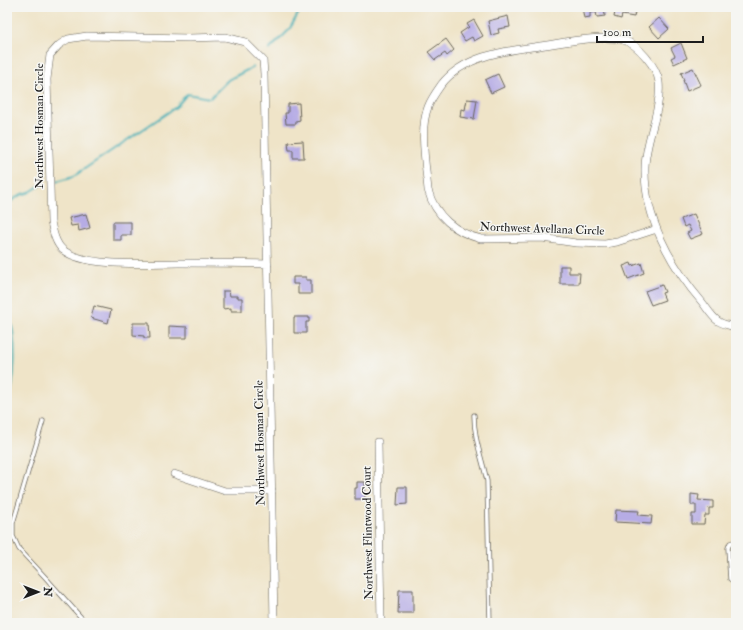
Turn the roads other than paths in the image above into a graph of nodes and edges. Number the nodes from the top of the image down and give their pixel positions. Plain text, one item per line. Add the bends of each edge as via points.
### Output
1 (656, 229) junction
2 (268, 264) junction
3 (736, 328) edge
4 (474, 415) dead end
5 (43, 421) dead end
6 (378, 442) dead end
7 (174, 474) dead end
8 (272, 491) junction
9 (736, 541) edge
10 (736, 583) edge
11 (86, 623) edge
12 (274, 623) edge
13 (381, 623) edge
14 (490, 623) edge

1 - 1 street, Northwest Avellana Circle via 617,242 595,244 542,238 481,239 459,230 437,211 428,190 424,124 434,94 460,67 488,55 593,39 615,38 629,42 650,61 659,82 645,169 650,209
1 - 3 street, Northwest Avellana Circle via 681,274 708,311 719,322
2 - 2 street, Northwest Hosman Circle via 263,60 245,42 225,37 87,36 68,39 59,45 50,55 47,79 51,222 54,237 61,248 79,257 112,263
2 - 8 street, Northwest Hosman Circle
4 - 14 lane via 476,441 487,480
5 - 11 lane via 13,523 13,536 19,549
6 - 13 street, Northwest Flintwood Court
7 - 8 street via 225,492
8 - 12 street, Northwest Hosman Circle
9 - 10 lane via 730,543 728,548 730,579

